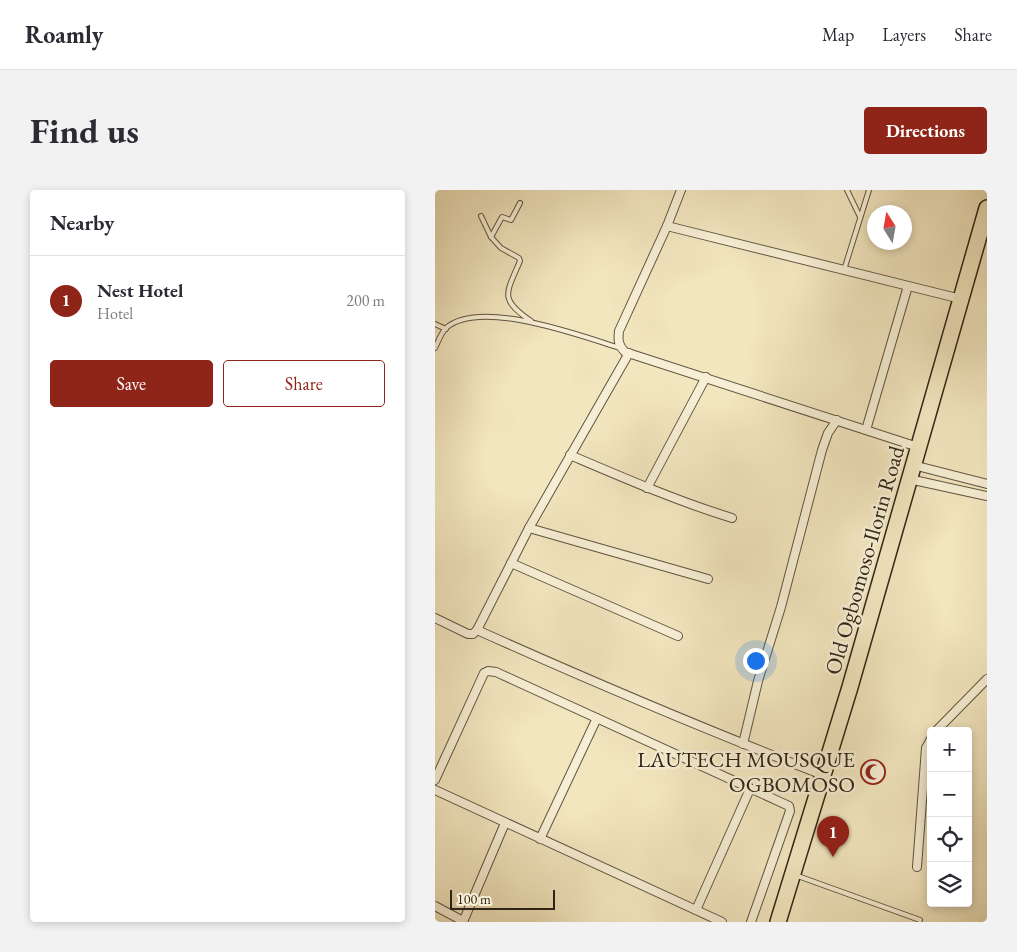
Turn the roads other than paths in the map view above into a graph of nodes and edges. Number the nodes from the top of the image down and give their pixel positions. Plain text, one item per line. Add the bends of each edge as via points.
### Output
1 (681, 190) edge
2 (847, 190) edge
3 (869, 190) edge
4 (520, 203) dead end
5 (987, 208) edge
6 (481, 216) dead end
7 (860, 218) junction
8 (667, 226) junction
9 (491, 237) junction
10 (844, 270) junction
11 (908, 286) junction
12 (961, 299) junction
13 (533, 322) junction
14 (435, 324) edge
15 (446, 329) junction
16 (435, 348) edge
17 (620, 348) junction
18 (629, 353) junction
19 (706, 378) junction
20 (837, 420) junction
21 (866, 430) junction
22 (918, 447) junction
23 (571, 455) junction
24 (911, 472) junction
25 (987, 484) edge
26 (647, 488) junction
27 (987, 496) edge
28 (733, 518) dead end
29 (529, 528) junction
30 (511, 563) junction
31 (709, 579) dead end
32 (435, 618) edge
33 (477, 630) junction
34 (678, 636) dead end
35 (987, 678) edge
36 (597, 718) junction
37 (939, 727) edge
38 (743, 744) junction
39 (927, 746) edge
40 (823, 775) junction
41 (435, 780) edge
42 (750, 789) junction
43 (435, 790) edge
44 (505, 823) junction
45 (541, 839) junction
46 (917, 867) dead end
47 (793, 875) junction
48 (435, 906) edge
49 (696, 910) junction
50 (920, 920) dead end
51 (463, 921) edge
52 (723, 922) edge
53 (751, 922) edge
54 (778, 922) edge

1 - 8 street
2 - 7 lane
3 - 7 lane
4 - 9 lane via 511,220 502,217
5 - 12 highway, Old Ogbomoso-Ilorin Road
6 - 9 lane
7 - 10 lane
8 - 10 street
8 - 17 street via 619,330
9 - 13 lane via 501,248 519,258 508,289 510,304
10 - 11 street
11 - 12 street
11 - 21 street
12 - 22 highway, Old Ogbomoso-Ilorin Road
13 - 15 lane via 479,317 457,321
13 - 17 lane
14 - 15 lane
15 - 16 lane
17 - 18 street
18 - 19 street
18 - 23 street
19 - 20 street
19 - 26 street
20 - 21 street
20 - 38 street via 822,450
21 - 22 street
22 - 24 highway, Old Ogbomoso-Ilorin Road
23 - 26 street
23 - 29 street
24 - 25 street
24 - 27 street
24 - 40 highway, Old Ogbomoso-Ilorin Road
26 - 28 street
29 - 30 street
29 - 31 street
30 - 33 street
30 - 34 street
32 - 33 street via 468,634
33 - 38 street
35 - 37 street
36 - 41 street via 488,671 484,673
36 - 42 street
36 - 45 street
38 - 40 street
39 - 46 street
40 - 47 highway, Old Ogbomoso-Ilorin Road
42 - 49 street
42 - 53 street via 785,803 790,811
43 - 44 street
44 - 45 street
44 - 51 street
45 - 49 street
47 - 50 lane
47 - 54 highway, Old Ogbomoso-Ilorin Road
48 - 51 street
49 - 52 street

